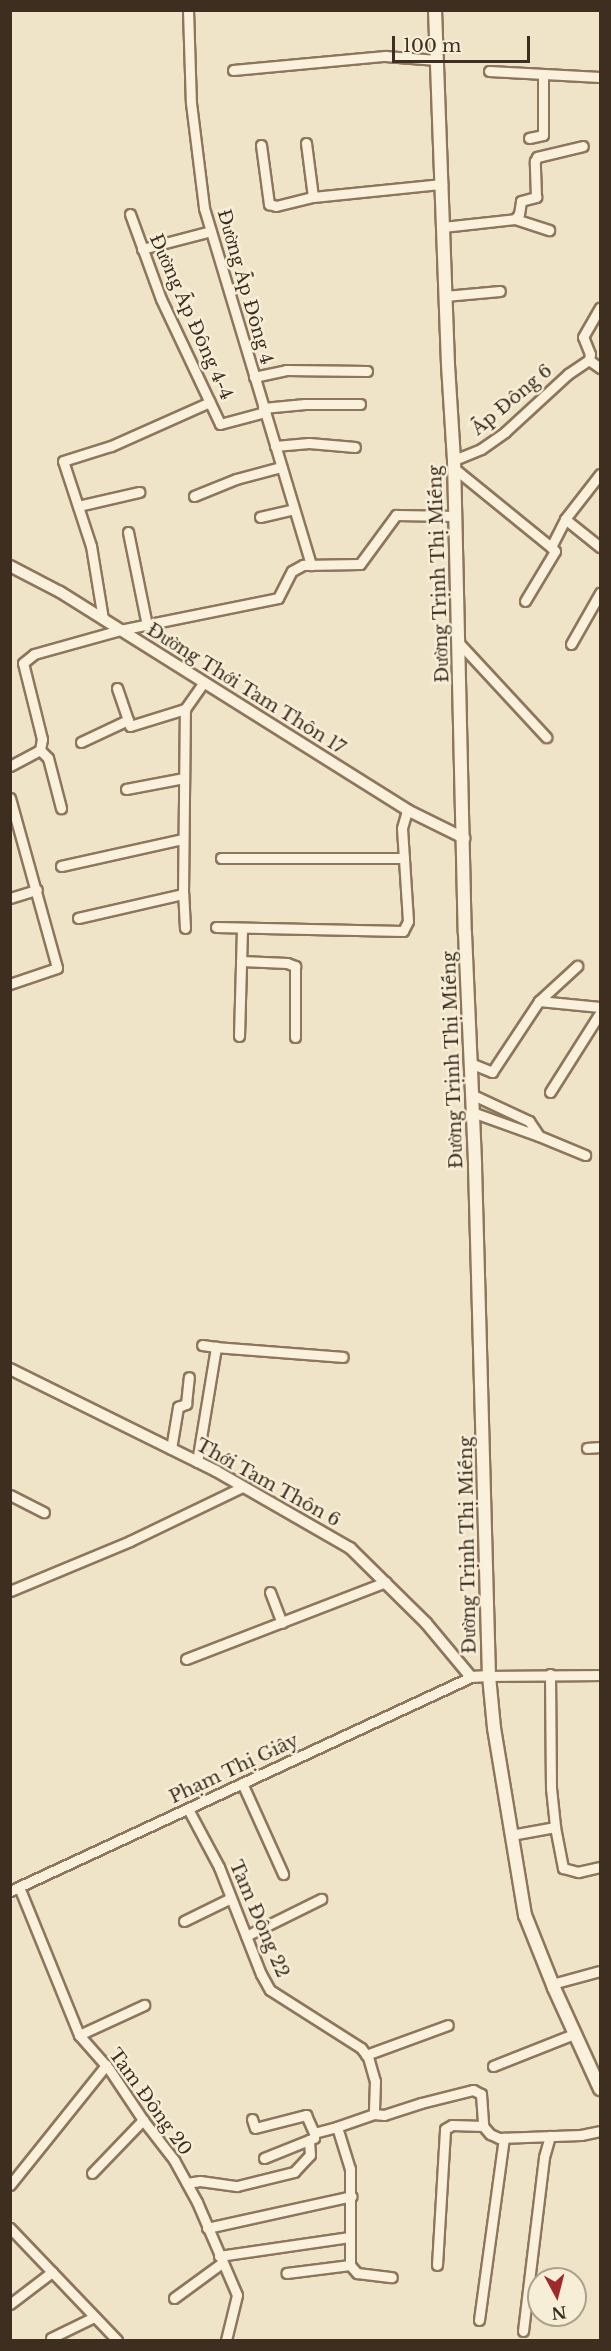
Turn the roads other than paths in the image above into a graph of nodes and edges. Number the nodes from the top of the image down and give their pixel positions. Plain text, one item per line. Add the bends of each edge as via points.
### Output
1 (188, 10) edge
2 (435, 10) edge
3 (437, 60) junction
4 (233, 70) dead end
5 (489, 71) dead end
6 (543, 74) junction
7 (600, 77) edge
8 (529, 138) dead end
9 (306, 142) dead end
10 (261, 145) dead end
11 (583, 146) dead end
12 (442, 184) junction
13 (313, 197) junction
14 (130, 214) dead end
15 (515, 219) junction
16 (443, 227) junction
17 (549, 230) dead end
18 (211, 231) junction
19 (142, 249) junction
20 (500, 291) dead end
21 (445, 296) junction
22 (600, 307) edge
23 (589, 360) junction
24 (600, 368) edge
25 (367, 371) dead end
26 (254, 377) junction
27 (210, 402) junction
28 (360, 404) dead end
29 (264, 410) junction
30 (275, 446) junction
31 (355, 447) dead end
32 (454, 465) junction
33 (281, 467) junction
34 (600, 474) edge
35 (139, 492) dead end
36 (194, 496) dead end
37 (78, 506) junction
38 (294, 509) junction
39 (456, 516) junction
40 (260, 517) dead end
41 (565, 519) junction
42 (128, 532) dead end
43 (551, 547) junction
44 (600, 547) edge
45 (311, 565) junction
46 (11, 567) edge
47 (600, 593) edge
48 (525, 601) dead end
49 (104, 619) junction
50 (147, 625) junction
51 (120, 630) junction
52 (460, 644) junction
53 (571, 644) dead end
54 (204, 682) junction
55 (117, 688) dead end
56 (184, 709) junction
57 (128, 720) junction
58 (546, 737) dead end
59 (81, 742) dead end
60 (40, 750) junction
61 (10, 766) edge
62 (184, 778) junction
63 (126, 789) dead end
64 (10, 798) edge
65 (61, 808) dead end
66 (407, 810) junction
67 (183, 838) junction
68 (464, 838) junction
69 (221, 858) dead end
70 (404, 858) junction
71 (61, 866) dead end
72 (37, 890) junction
73 (183, 894) junction
74 (10, 898) edge
75 (78, 918) dead end
76 (216, 927) dead end
77 (185, 928) dead end
78 (242, 928) junction
79 (241, 961) junction
80 (577, 966) dead end
81 (10, 984) edge
82 (539, 1001) junction
83 (600, 1007) edge
84 (600, 1013) edge
85 (239, 1036) dead end
86 (295, 1037) dead end
87 (470, 1063) junction
88 (550, 1092) dead end
89 (471, 1094) junction
90 (472, 1112) junction
91 (539, 1136) junction
92 (585, 1155) dead end
93 (202, 1345) dead end
94 (216, 1347) junction
95 (343, 1356) dead end
96 (10, 1369) edge
97 (189, 1377) dead end
98 (587, 1448) dead end
99 (600, 1448) edge
100 (171, 1449) junction
101 (196, 1462) junction
102 (242, 1487) junction
103 (10, 1495) edge
104 (44, 1512) dead end
105 (386, 1582) junction
106 (10, 1591) edge
107 (270, 1592) dead end
108 (282, 1623) junction
109 (186, 1659) dead end
110 (550, 1674) junction
111 (600, 1675) edge
112 (489, 1676) junction
113 (471, 1677) junction
114 (242, 1783) junction
115 (188, 1809) junction
116 (555, 1827) junction
117 (510, 1835) junction
118 (600, 1867) edge
119 (283, 1874) dead end
120 (15, 1889) edge
121 (231, 1898) junction
122 (321, 1899) dead end
123 (184, 1921) dead end
124 (246, 1936) junction
125 (600, 1971) edge
126 (552, 1984) junction
127 (144, 2005) dead end
128 (448, 2025) dead end
129 (574, 2034) junction
130 (79, 2035) junction
131 (366, 2055) junction
132 (106, 2065) junction
133 (493, 2066) dead end
134 (600, 2089) edge
135 (374, 2114) junction
136 (252, 2119) dead end
137 (143, 2120) junction
138 (483, 2126) junction
139 (337, 2127) junction
140 (600, 2131) edge
141 (312, 2136) junction
142 (550, 2136) junction
143 (504, 2138) junction
144 (264, 2158) dead end
145 (92, 2173) dead end
146 (187, 2183) junction
147 (10, 2185) edge
148 (352, 2196) junction
149 (10, 2228) edge
150 (207, 2228) junction
151 (350, 2236) junction
152 (220, 2259) junction
153 (350, 2265) junction
154 (437, 2265) dead end
155 (52, 2272) junction
156 (287, 2272) dead end
157 (392, 2277) dead end
158 (174, 2298) dead end
159 (10, 2304) edge
160 (94, 2317) junction
161 (479, 2320) dead end
162 (523, 2331) dead end
163 (51, 2338) dead end
164 (117, 2340) edge
165 (226, 2340) edge

1 - 18 street, Đường Ấp Đông 4 via 191,103 204,208
2 - 3 main road, Đường Trịnh Thị Miếng
3 - 4 street via 385,56
3 - 12 main road, Đường Trịnh Thị Miếng
5 - 6 street
6 - 7 street
6 - 8 street via 543,135
9 - 13 street
10 - 13 street via 269,204 276,206
11 - 15 street via 537,157 536,196 520,201
12 - 13 street
12 - 16 main road, Đường Trịnh Thị Miếng
14 - 19 street, Đường Ấp Đông 4-4
15 - 16 street
15 - 17 street
16 - 21 main road, Đường Trịnh Thị Miếng
18 - 19 street
18 - 26 street, Đường Ấp Đông 4
19 - 27 street, Đường Ấp Đông 4-4
20 - 21 street
21 - 32 main road, Đường Trịnh Thị Miếng
22 - 23 street via 583,337
23 - 24 street
23 - 32 street, Ấp Đông 6 via 568,374 505,432
25 - 26 street via 286,370
26 - 29 street, Đường Ấp Đông 4
27 - 29 street, Đường Ấp Đông 4-4 via 220,424
27 - 37 street via 111,446 63,461
28 - 29 street via 305,404
29 - 30 street, Đường Ấp Đông 4
30 - 31 street via 309,443
30 - 33 street, Đường Ấp Đông 4
32 - 39 main road, Đường Trịnh Thị Miếng
32 - 43 street
33 - 36 street
33 - 38 street, Đường Ấp Đông 4
34 - 41 street
35 - 37 street
37 - 49 street via 91,546
38 - 40 street
38 - 45 street, Đường Ấp Đông 4
39 - 45 street via 396,515 360,564
39 - 52 main road, Đường Trịnh Thị Miếng
41 - 43 street
41 - 44 street
42 - 50 street
43 - 48 street via 555,550
45 - 50 street via 292,571 278,598
46 - 49 street, Đường Thới Tam Thôn 17
47 - 53 street
49 - 51 street, Đường Thới Tam Thôn 17
50 - 51 street
51 - 54 street, Đường Thới Tam Thôn 17
51 - 60 street via 34,654 23,663 42,740
52 - 58 street
52 - 68 main road, Đường Trịnh Thị Miếng
54 - 56 street
54 - 66 street, Đường Thới Tam Thôn 17
55 - 57 street
56 - 57 street via 130,726
56 - 62 street
57 - 59 street
60 - 61 street
60 - 65 street via 48,758
62 - 63 street
62 - 67 street
64 - 72 street
66 - 68 street, Đường Thới Tam Thôn 17
66 - 70 street via 402,828
67 - 71 street
67 - 73 street
68 - 87 main road, Đường Trịnh Thị Miếng
69 - 70 street
70 - 78 street via 408,921 403,931
72 - 74 street
72 - 81 street via 57,968
73 - 75 street
73 - 77 street
76 - 78 street
78 - 79 street
79 - 85 street
79 - 86 street via 295,966
80 - 82 street
82 - 83 street
82 - 87 street via 492,1072
84 - 88 street
87 - 89 main road, Đường Trịnh Thị Miếng
89 - 90 main road, Đường Trịnh Thị Miếng
89 - 91 street via 529,1121
90 - 91 street
90 - 112 main road, Đường Trịnh Thị Miếng
91 - 92 street
93 - 94 street
94 - 95 street
94 - 101 street
96 - 100 street, Thới Tam Thôn 6
97 - 100 street via 186,1404 178,1407
98 - 99 street
100 - 101 street, Thới Tam Thôn 6
101 - 102 street, Thới Tam Thôn 6
102 - 105 street, Thới Tam Thôn 6 via 350,1548
102 - 106 street via 130,1541
103 - 104 street
105 - 108 street
105 - 113 street, Thới Tam Thôn 6
107 - 108 street
108 - 109 street
110 - 111 street
110 - 112 street
110 - 116 street via 548,1729
112 - 113 street
112 - 117 main road, Đường Trịnh Thị Miếng
113 - 114 street, Phạm Thị Giây
114 - 115 street, Phạm Thị Giây
114 - 119 street
115 - 120 street, Phạm Thị Giây
115 - 121 street, Tam Đông 22
116 - 117 street
116 - 118 street via 565,1870 578,1872
117 - 126 main road, Đường Trịnh Thị Miếng via 525,1915
120 - 130 street, Tam Đông 20
121 - 123 street
121 - 124 street, Tam Đông 22
122 - 124 street
124 - 131 street, Tam Đông 22 via 270,1990
125 - 126 street
126 - 129 main road, Đường Trịnh Thị Miếng
127 - 130 street
128 - 131 street
129 - 133 street
129 - 134 main road, Đường Trịnh Thị Miếng
130 - 132 street, Tam Đông 20
131 - 135 street via 375,2081
132 - 137 street, Tam Đông 20
132 - 147 street
135 - 138 street via 384,2115 473,2090 481,2094
135 - 139 street
136 - 141 street via 255,2128 306,2115
137 - 145 street
137 - 146 street, Tam Đông 20
138 - 143 street via 490,2134
138 - 154 street via 452,2125 445,2129
139 - 141 street
139 - 148 street via 350,2169
140 - 142 street
141 - 144 street
141 - 146 street via 310,2155 294,2172 237,2186
142 - 143 street
142 - 162 street via 544,2157
143 - 161 street
146 - 150 street, Tam Đông 20
148 - 150 street
148 - 151 street
149 - 155 street
150 - 152 street, Tam Đông 20
151 - 152 street
151 - 153 street
152 - 158 street
152 - 165 street, Tam Đông 20 via 237,2295
153 - 156 street
153 - 157 street via 357,2273
155 - 159 street
155 - 160 street
160 - 163 street
160 - 164 street

